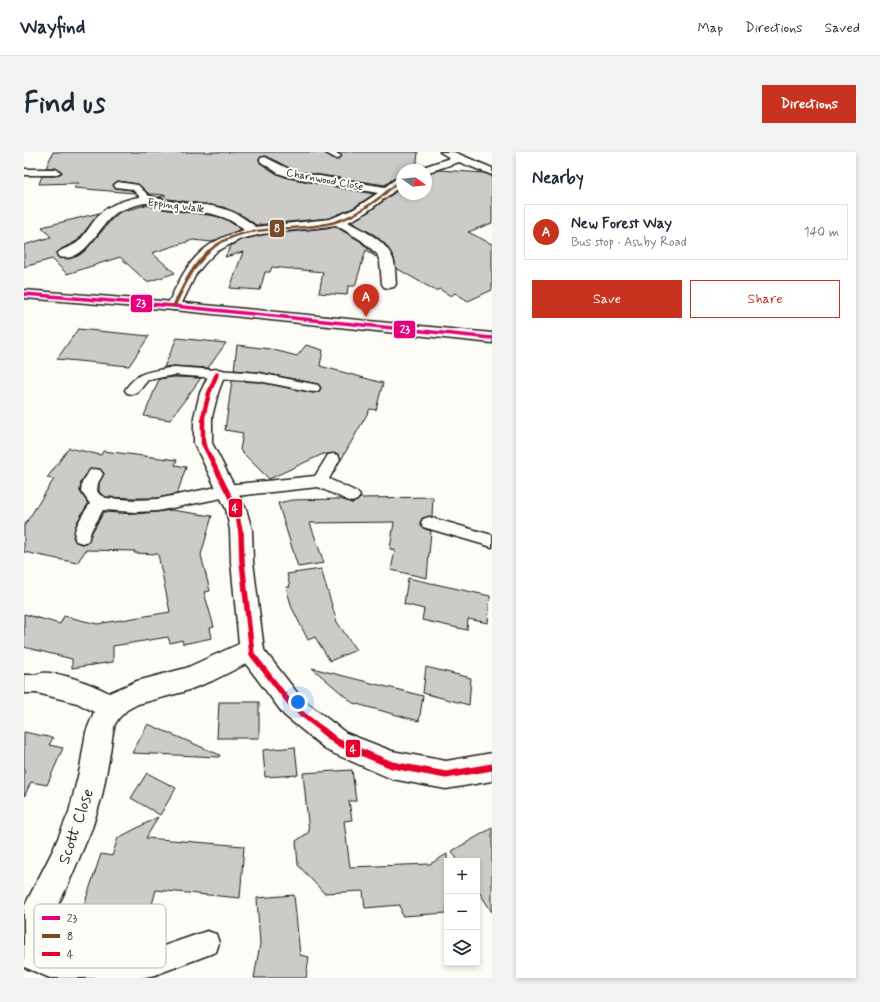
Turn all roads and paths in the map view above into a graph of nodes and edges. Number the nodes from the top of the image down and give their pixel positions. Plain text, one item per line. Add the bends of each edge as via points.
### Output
1 (328, 152) edge
2 (445, 152) edge
3 (337, 156) dead end
4 (460, 158) junction
5 (265, 160) dead end
6 (432, 167) edge
7 (24, 172) edge
8 (55, 172) dead end
9 (492, 172) edge
10 (118, 185) dead end
11 (396, 185) edge
12 (388, 191) junction
13 (147, 199) junction
14 (338, 221) junction
15 (254, 232) junction
16 (64, 254) dead end
17 (389, 284) dead end
18 (24, 294) edge
19 (174, 306) junction
20 (492, 338) edge
21 (217, 374) junction
22 (313, 388) dead end
23 (132, 390) dead end
24 (333, 459) dead end
25 (95, 474) dead end
26 (320, 481) junction
27 (227, 491) junction
28 (352, 496) dead end
29 (103, 504) junction
30 (429, 523) dead end
31 (82, 537) dead end
32 (492, 542) edge
33 (251, 650) junction
34 (33, 684) edge
35 (111, 709) junction
36 (492, 768) edge
37 (42, 904) edge
38 (34, 920) edge
39 (24, 939) edge
40 (207, 943) dead end
41 (24, 954) edge
42 (34, 958) edge
43 (166, 958) edge
44 (57, 968) edge
45 (128, 968) edge

1 - 3 lane
2 - 4 street
4 - 6 street
4 - 9 street
5 - 12 street, Charnwood Close via 293,175
7 - 8 street
10 - 13 lane via 135,187
11 - 12 street
12 - 14 street via 357,213
13 - 15 street, Epping Walk via 163,204 212,209 241,221
13 - 16 street, Epping Walk via 116,208 104,216 83,244
14 - 15 street
14 - 17 street via 382,250 386,258
15 - 19 street via 219,243 201,258 189,275
18 - 19 street
19 - 20 street
21 - 22 lane via 259,377
21 - 23 lane via 174,371 154,374 144,377
21 - 27 street via 209,392 203,417 203,443
24 - 26 lane
25 - 29 lane via 89,491 94,499
26 - 27 lane
26 - 28 lane
27 - 29 lane via 157,505
27 - 33 street via 236,509 241,530
29 - 31 lane via 96,506
30 - 32 lane
33 - 35 street, Scott Close via 174,684 136,692
33 - 36 street via 293,707 337,742 392,765 446,775
34 - 35 street via 78,690 96,698
35 - 37 street, Scott Close via 102,722 97,740 95,763 83,812
38 - 39 street, Scott Close
40 - 43 lane
41 - 42 lane
44 - 45 lane via 64,971 106,973

